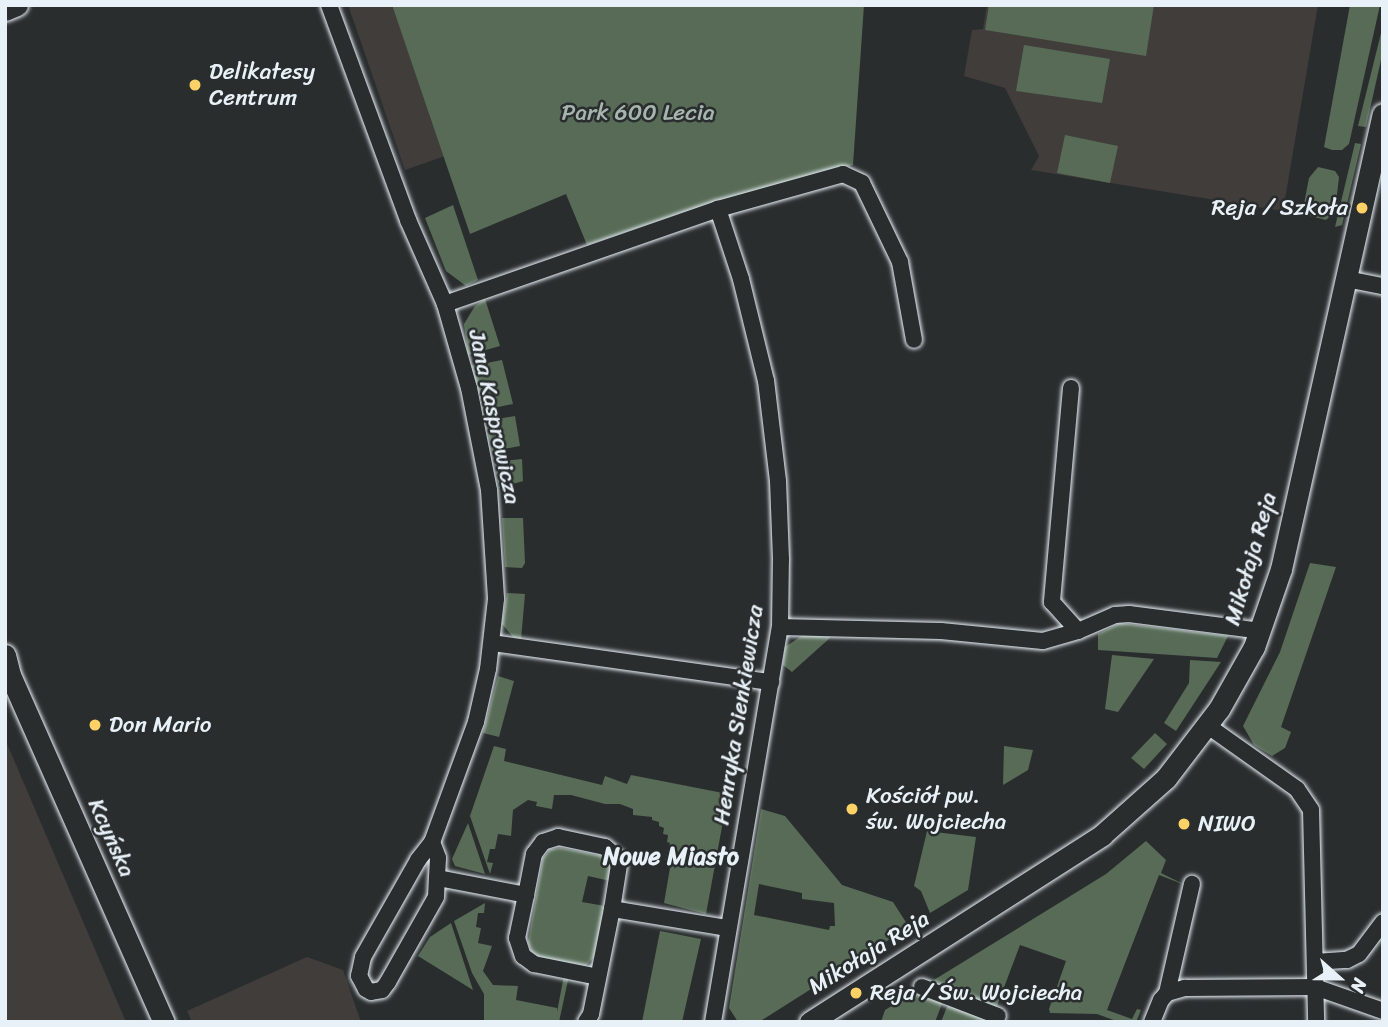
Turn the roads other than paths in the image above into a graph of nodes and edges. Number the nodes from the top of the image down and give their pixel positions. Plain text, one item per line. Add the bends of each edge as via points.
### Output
1 (18, 5) edge
2 (331, 8) edge
3 (5, 10) edge
4 (1383, 114) edge
5 (718, 209) junction
6 (1346, 279) junction
7 (1383, 286) edge
8 (445, 304) junction
9 (914, 340) dead end
10 (1071, 388) dead end
11 (780, 627) junction
12 (1078, 631) junction
13 (1261, 631) junction
14 (492, 643) junction
15 (7, 666) edge
16 (771, 682) junction
17 (1208, 726) junction
18 (432, 842) junction
19 (438, 878) junction
20 (1192, 884) dead end
21 (526, 895) junction
22 (612, 909) junction
23 (1383, 922) edge
24 (727, 928) junction
25 (1315, 961) junction
26 (598, 976) junction
27 (922, 987) dead end
28 (1315, 988) junction
29 (1167, 993) junction
30 (1383, 1012) edge
31 (1002, 1020) edge
32 (164, 1022) edge
33 (586, 1022) edge
34 (713, 1022) edge
35 (810, 1022) edge
36 (1152, 1022) edge
37 (1315, 1022) edge

1 - 3 street
2 - 8 street, Jana Kasprowicza via 400,198
4 - 6 street, Mikołaja Reja
5 - 8 street
5 - 9 street via 843,174 862,183 900,262
5 - 11 street, Henryka Sienkiewicza via 759,349 772,420 781,533
6 - 7 street
6 - 13 street, Mikołaja Reja via 1280,569
8 - 14 street, Jana Kasprowicza via 472,397 489,490 496,580
10 - 12 street via 1052,602
11 - 12 street via 941,631 1043,641
11 - 16 street, Henryka Sienkiewicza
12 - 13 street via 1129,614
13 - 17 street, Mikołaja Reja
14 - 16 street
14 - 18 street, Jana Kasprowicza via 475,722
15 - 32 street, Kcyńska
16 - 24 street, Henryka Sienkiewicza
17 - 25 street via 1308,800 1314,824
17 - 35 street, Mikołaja Reja via 1166,778 1102,835
18 - 19 street, Jana Kasprowicza
18 - 19 street, Jana Kasprowicza via 363,957 359,976 366,989 377,992 388,982 436,897
19 - 21 street
20 - 29 street
21 - 22 street via 534,854 543,842 558,837 605,846 617,857
21 - 26 street via 517,938 523,956 534,964
22 - 24 street
22 - 26 street
23 - 25 street via 1359,954 1348,960
24 - 34 street, Henryka Sienkiewicza
25 - 28 street
26 - 33 street
27 - 31 street
28 - 29 street via 1185,988
28 - 30 street
28 - 37 street
29 - 36 street

